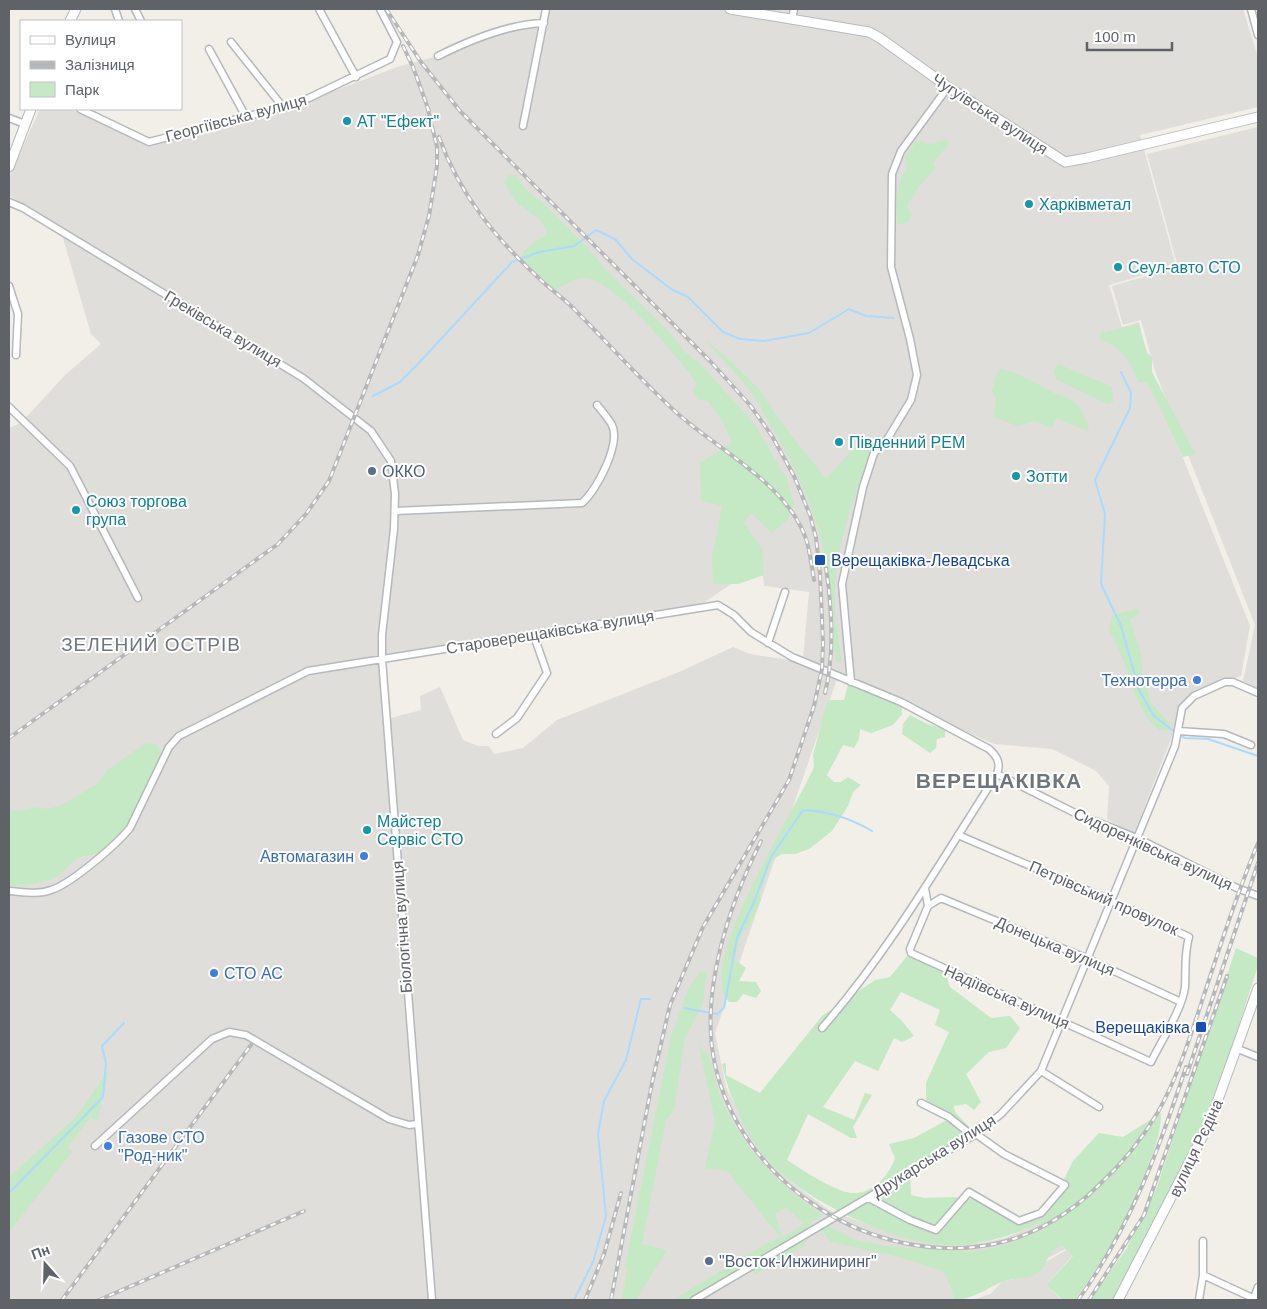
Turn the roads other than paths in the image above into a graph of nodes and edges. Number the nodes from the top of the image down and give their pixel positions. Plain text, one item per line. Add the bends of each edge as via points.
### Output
1 (319, 9) edge
2 (380, 9) edge
3 (546, 9) edge
4 (730, 9) edge
5 (794, 9) edge
6 (1251, 9) edge
7 (792, 20) junction
8 (544, 23) junction
9 (1258, 35) edge
10 (230, 42) dead end
11 (209, 49) dead end
12 (438, 56) dead end
13 (356, 77) junction
14 (948, 87) junction
15 (283, 108) junction
16 (31, 110) edge
17 (82, 110) edge
18 (246, 117) junction
19 (1258, 117) edge
20 (9, 118) edge
21 (25, 124) junction
22 (522, 126) dead end
23 (9, 167) edge
24 (9, 202) edge
25 (9, 286) edge
26 (16, 355) dead end
27 (598, 405) dead end
28 (9, 407) edge
29 (395, 494) joint
30 (395, 511) junction
31 (785, 592) dead end
32 (138, 598) dead end
33 (534, 636) junction
34 (768, 643) junction
35 (382, 658) junction
36 (851, 682) junction
37 (1258, 694) edge
38 (1178, 732) junction
39 (496, 734) dead end
40 (1252, 745) dead end
41 (997, 774) junction
42 (958, 835) junction
43 (1139, 838) junction
44 (925, 888) junction
45 (9, 891) edge
46 (1258, 896) edge
47 (1112, 901) junction
48 (928, 906) junction
49 (1088, 959) junction
50 (1258, 988) edge
51 (1181, 1002) junction
52 (1061, 1022) junction
53 (822, 1028) dead end
54 (1238, 1049) junction
55 (1258, 1057) edge
56 (1041, 1072) junction
57 (920, 1103) dead end
58 (1099, 1107) dead end
59 (417, 1124) junction
60 (976, 1134) junction
61 (95, 1146) dead end
62 (869, 1198) junction
63 (1203, 1241) dead end
64 (1203, 1275) junction
65 (1258, 1287) edge
66 (1256, 1299) edge
67 (432, 1300) edge
68 (694, 1300) edge
69 (1118, 1300) edge
70 (1199, 1300) edge

1 - 13 street
2 - 13 street, Георгіївська вулиця via 397,42 390,59
3 - 8 street
4 - 7 street, Чугуївська вулиця
5 - 7 street
6 - 9 street
7 - 14 street, Чугуївська вулиця via 869,32
8 - 12 street via 524,24
8 - 22 street
10 - 15 street
11 - 18 street
13 - 15 street, Георгіївська вулиця
14 - 19 street, Чугуївська вулиця via 1065,162
14 - 36 street via 902,151 892,174 891,267 917,375 911,400 888,438 874,453 863,487 842,584
15 - 18 street, Георгіївська вулиця
16 - 21 street
17 - 18 street, Георгіївська вулиця via 148,142
20 - 21 street
21 - 23 street
24 - 29 street, Греківська вулиця via 303,378 352,415 371,431 387,453 393,470
25 - 26 street via 18,314
27 - 30 street via 612,426 614,437 599,482 582,503
28 - 32 street via 70,466
29 - 30 street, Біологічна вулиця
30 - 35 street, Біологічна вулиця
31 - 34 street
33 - 34 street, Староверещаківська вулиця via 718,605 724,606 742,625
33 - 35 street, Староверещаківська вулиця
33 - 39 street via 547,673 516,718
34 - 36 street
35 - 45 street, Староверещаківська вулиця via 308,671 179,736 169,747 137,818 122,838 64,885 40,893
35 - 59 street, Біологічна вулиця
36 - 41 street via 902,702 989,749 996,755
37 - 38 street, Друкарська вулиця via 1233,682 1216,685 1185,703
38 - 40 street via 1224,734
38 - 43 street, Друкарська вулиця via 1176,746
41 - 42 street
41 - 43 street, Сидоренківська вулиця via 1077,814
42 - 44 street
42 - 47 street, Петрівський провулок
43 - 46 street, Сидоренківська вулиця
43 - 47 street, Друкарська вулиця
44 - 48 street
44 - 53 street via 856,989
47 - 49 street, Друкарська вулиця
47 - 51 street, Петрівський провулок via 1189,937
48 - 49 street, Донецька вулиця via 941,898
48 - 52 street, Надіївська вулиця via 911,953
49 - 51 street, Донецька вулиця
49 - 52 street, Друкарська вулиця
50 - 54 street, вулиця Рєдіна
51 - 52 street, Надіївська вулиця via 1151,1062
52 - 56 street, Друкарська вулиця
54 - 55 street
54 - 69 street, вулиця Рєдіна via 1210,1122
56 - 58 street
56 - 60 street, Друкарська вулиця via 1001,1114
57 - 60 street via 949,1117 970,1134
59 - 61 street via 389,1119 246,1036 228,1032 212,1039
59 - 67 street, Біологічна вулиця
60 - 62 street, Друкарська вулиця
60 - 62 street via 1004,1154 1065,1185 1041,1214 1019,1221 970,1192 936,1230
62 - 68 street, Друкарська вулиця
63 - 64 street
64 - 66 street
64 - 70 street
65 - 66 street

